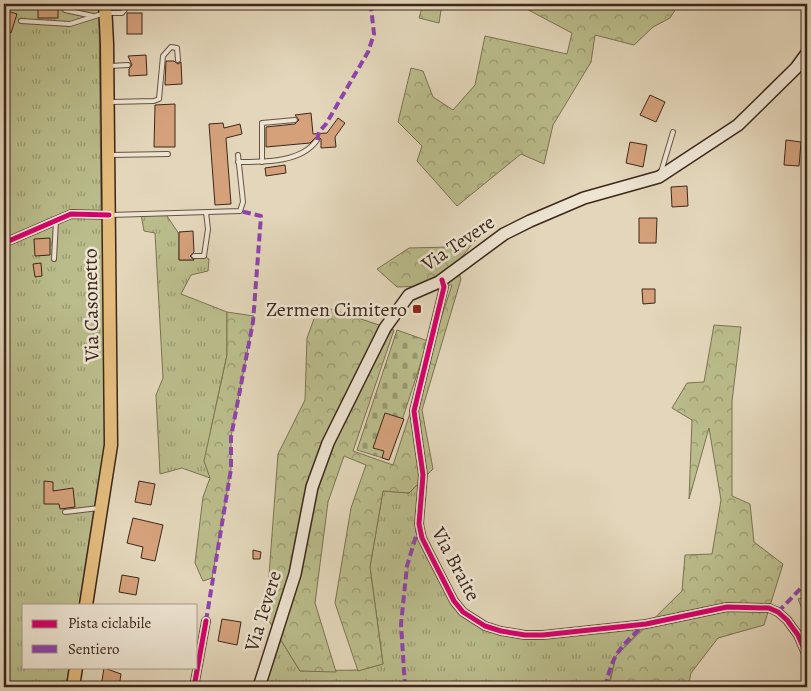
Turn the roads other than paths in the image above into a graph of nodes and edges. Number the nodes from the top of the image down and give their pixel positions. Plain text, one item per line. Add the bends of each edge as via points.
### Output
1 (65, 4) edge
2 (140, 6) dead end
3 (102, 11) edge
4 (21, 22) dead end
5 (807, 53) edge
6 (178, 60) dead end
7 (128, 65) dead end
8 (107, 66) junction
9 (108, 102) junction
10 (295, 120) dead end
11 (673, 132) dead end
12 (317, 140) dead end
13 (168, 154) dead end
14 (108, 155) junction
15 (238, 155) dead end
16 (238, 162) junction
17 (262, 162) junction
18 (660, 176) junction
19 (206, 212) junction
20 (109, 215) junction
21 (56, 221) junction
22 (4, 243) edge
23 (194, 256) dead end
24 (54, 259) dead end
25 (442, 280) junction
26 (101, 508) junction
27 (65, 512) dead end
28 (86, 604) edge
29 (206, 621) dead end
30 (807, 656) edge
31 (198, 665) edge
32 (76, 668) edge
33 (197, 668) edge
34 (73, 687) edge
35 (194, 687) edge
36 (258, 687) edge

1 - 3 lane via 65,10
2 - 3 lane via 127,7 122,13
3 - 4 lane via 70,24
3 - 8 main road, Via Casonetto
5 - 18 main road, Via Tevere via 738,125
6 - 9 lane via 177,48 171,48 163,56 159,99 154,102
7 - 8 lane
8 - 9 main road, Via Casonetto
9 - 14 main road, Via Casonetto
10 - 17 lane via 262,123
11 - 18 lane
12 - 17 lane via 312,147 287,158
13 - 14 lane
14 - 20 main road, Via Casonetto
15 - 16 lane
16 - 17 lane
16 - 19 lane via 240,211
18 - 25 main road, Via Tevere via 584,198 530,220 504,234
19 - 20 lane
19 - 23 lane via 208,229 204,256
20 - 21 street via 71,214
20 - 26 main road, Via Casonetto via 111,445
21 - 22 street
21 - 24 lane
25 - 30 street, Via Braite via 444,287 414,411 423,474 419,524 422,538 463,612 501,631 543,635 646,624 727,607 769,608 787,620
25 - 36 main road, Via Tevere via 409,295 384,328 328,443 312,487 295,574
26 - 27 lane
26 - 28 main road, Via Casonetto
29 - 31 street
32 - 34 main road
33 - 35 street

